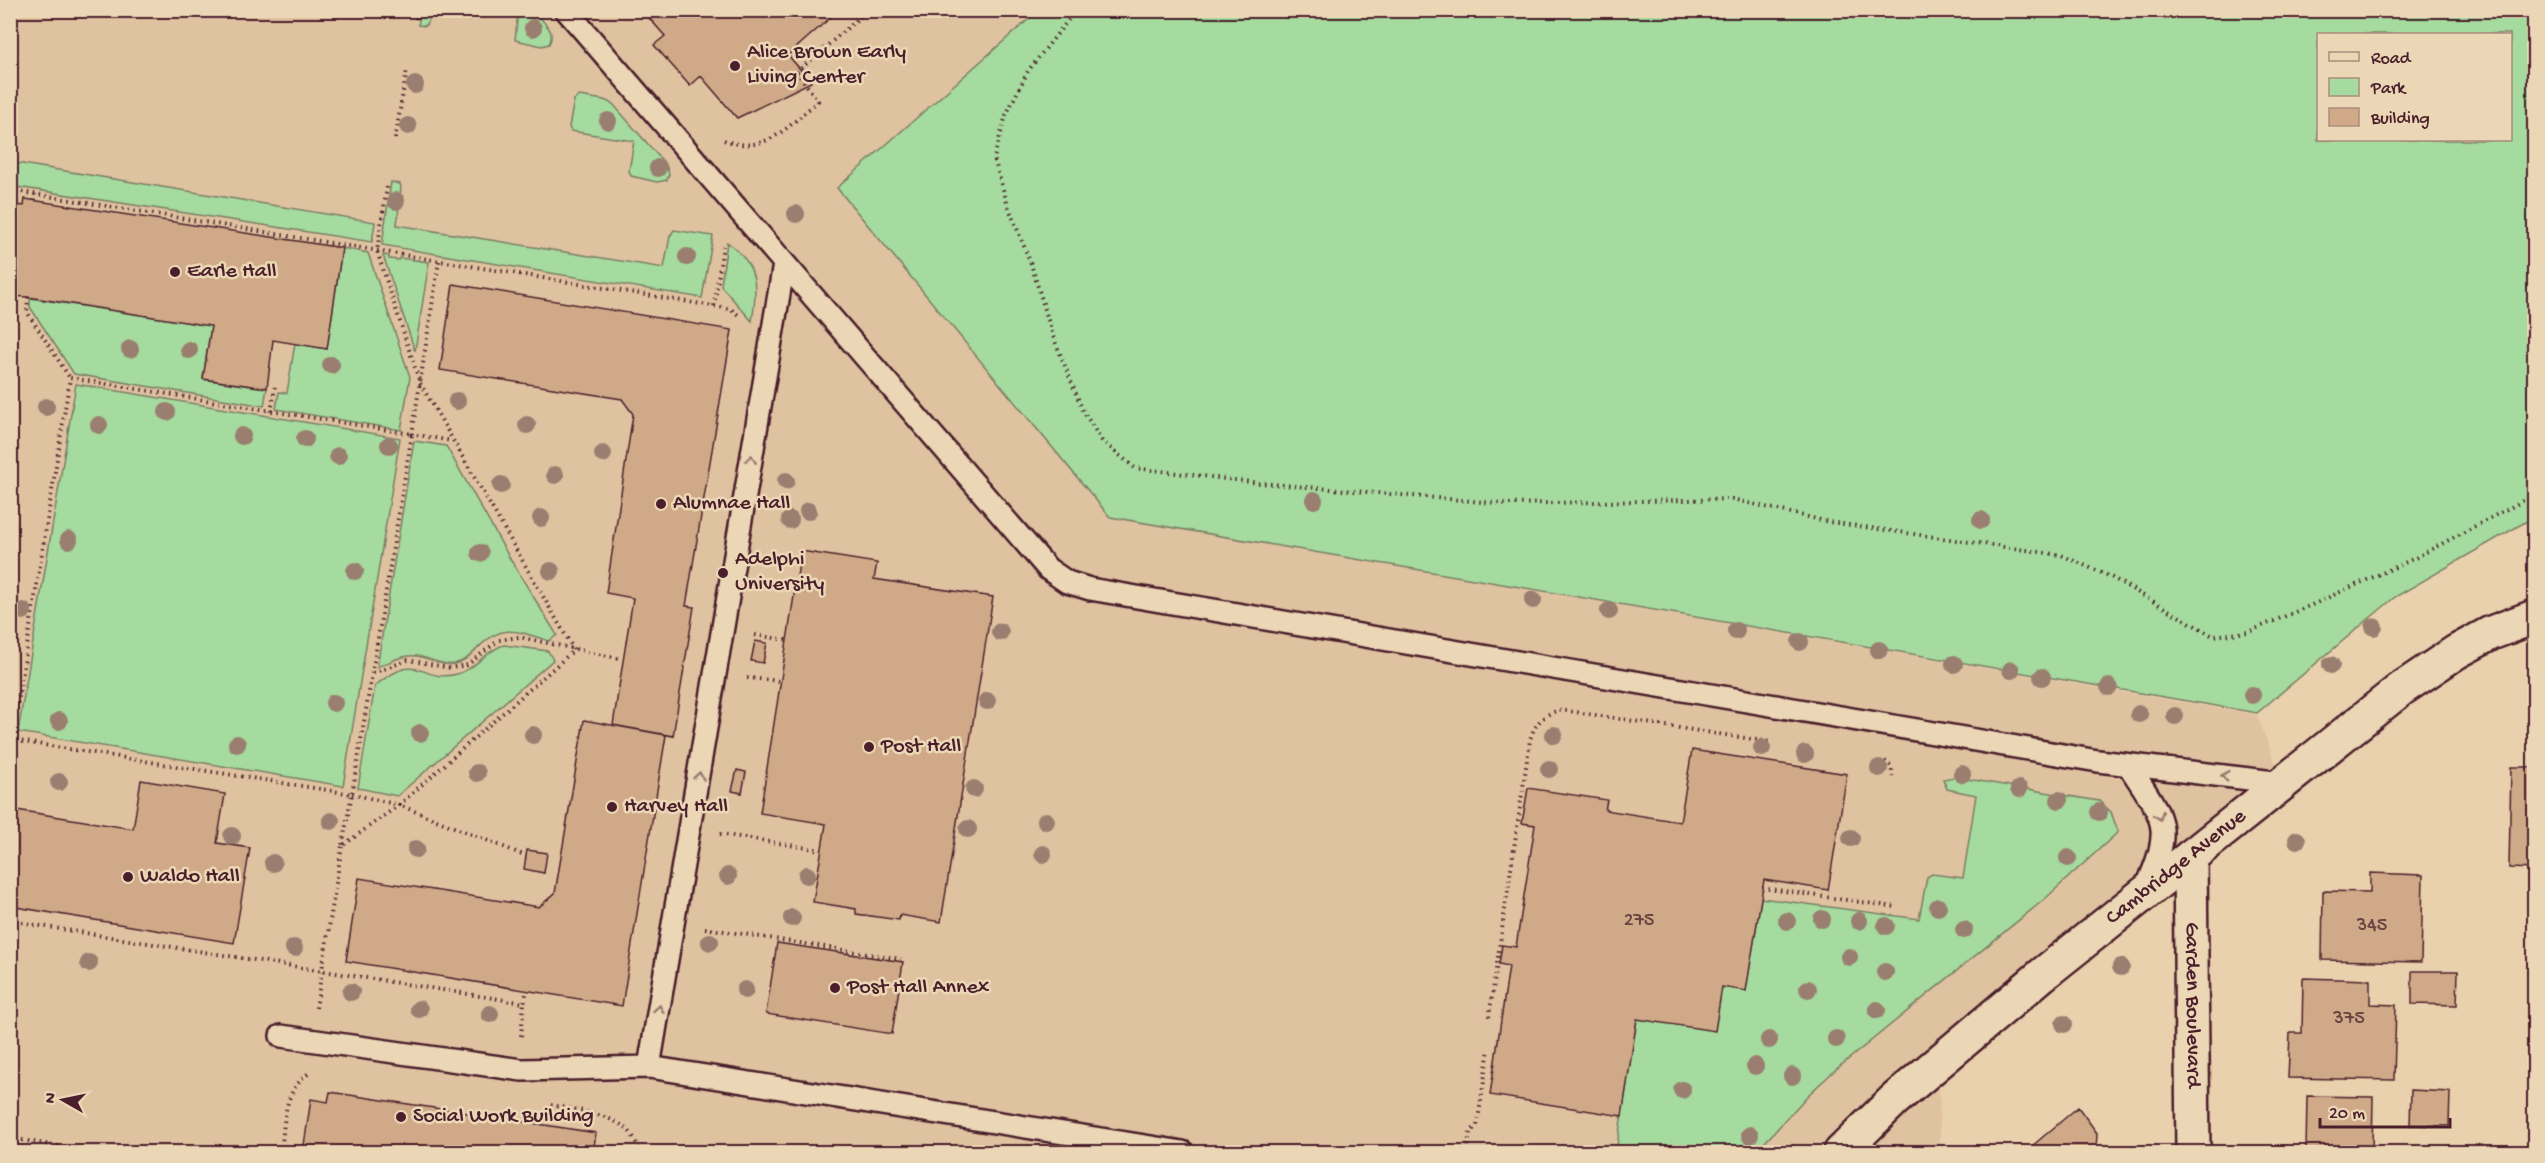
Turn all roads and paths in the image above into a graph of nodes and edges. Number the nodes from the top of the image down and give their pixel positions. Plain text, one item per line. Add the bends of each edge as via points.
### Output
1 (417, 10) edge
2 (566, 10) edge
3 (868, 10) edge
4 (1076, 10) edge
5 (416, 19) dead end
6 (407, 69) dead end
7 (395, 139) dead end
8 (722, 139) dead end
9 (387, 187) dead end
10 (10, 190) edge
11 (34, 194) junction
12 (34, 201) dead end
13 (724, 240) dead end
14 (377, 250) junction
15 (439, 261) junction
16 (784, 264) junction
17 (28, 297) dead end
18 (714, 306) junction
19 (731, 309) dead end
20 (70, 378) junction
21 (420, 383) junction
22 (275, 387) dead end
23 (271, 412) junction
24 (412, 434) junction
25 (453, 441) junction
26 (2535, 495) edge
27 (2535, 617) edge
28 (748, 634) dead end
29 (787, 640) dead end
30 (574, 650) junction
31 (622, 659) dead end
32 (372, 673) junction
33 (741, 677) dead end
34 (781, 681) dead end
35 (11, 740) edge
36 (1772, 742) dead end
37 (1877, 759) dead end
38 (2129, 766) junction
39 (1893, 777) dead end
40 (2283, 783) junction
41 (352, 794) junction
42 (399, 805) junction
43 (690, 829) junction
44 (342, 846) junction
45 (821, 850) dead end
46 (526, 856) dead end
47 (2190, 857) junction
48 (1762, 888) dead end
49 (2145, 891) junction
50 (1896, 907) dead end
51 (10, 921) edge
52 (675, 923) junction
53 (901, 959) dead end
54 (323, 972) junction
55 (527, 990) dead end
56 (524, 1003) junction
57 (315, 1013) dead end
58 (1489, 1017) dead end
59 (281, 1036) dead end
60 (520, 1043) dead end
61 (1489, 1049) dead end
62 (649, 1067) junction
63 (311, 1072) dead end
64 (543, 1104) dead end
65 (10, 1138) edge
66 (93, 1152) edge
67 (281, 1152) edge
68 (640, 1152) edge
69 (1183, 1152) edge
70 (1467, 1152) edge
71 (1841, 1152) edge
72 (2193, 1152) edge

1 - 5 path
2 - 16 lane
3 - 8 path via 797,72 818,101 770,141 747,146
4 - 26 path via 1028,71 1006,115 994,158 1053,336 1083,411 1102,441 1135,468 1507,504 1732,499 1829,522 2061,555 2111,577 2213,636 2248,632 2314,604 2415,558
6 - 7 path
9 - 14 path
10 - 11 path
11 - 12 path
11 - 14 path
13 - 18 path
14 - 15 path
14 - 21 path
15 - 18 path
15 - 21 path
16 - 38 lane via 1048,569 1067,582 1101,591
43 -> 16 lane
17 - 20 path via 27,312
18 - 19 path
20 - 23 path
20 - 35 path
21 - 24 path
21 - 25 path
22 - 23 path
23 - 24 path
24 - 25 path
24 - 32 path
25 - 30 path
27 - 40 street, Cambridge Avenue via 2491,633 2456,652 2401,689
28 - 29 path
30 - 31 path
30 - 32 path via 519,637 499,640 467,665 450,668 408,660
30 - 42 path
32 - 41 path
33 - 34 path
35 - 41 path
36 - 58 path via 1562,710 1546,714 1530,740
37 - 39 path via 1892,766
40 -> 38 lane
38 -> 49 lane via 2163,825 2161,855
40 - 47 street, Cambridge Avenue
41 - 42 path
41 - 44 path
42 - 44 path
42 - 46 path
43 - 45 path
43 - 52 lane
44 - 54 path
47 - 49 street, Cambridge Avenue
47 - 72 street, Garden Boulevard
48 - 50 path
49 - 71 street, Cambridge Avenue via 1894,1100
51 - 54 path
52 - 53 path
62 -> 52 lane
54 - 56 path
54 - 57 path
55 - 56 path
56 - 60 path
59 - 62 lane via 522,1070
61 - 70 path via 1477,1126 1470,1132
62 - 69 lane
63 - 67 path via 289,1094
64 - 68 path via 584,1110 606,1118 628,1130
65 - 66 path

